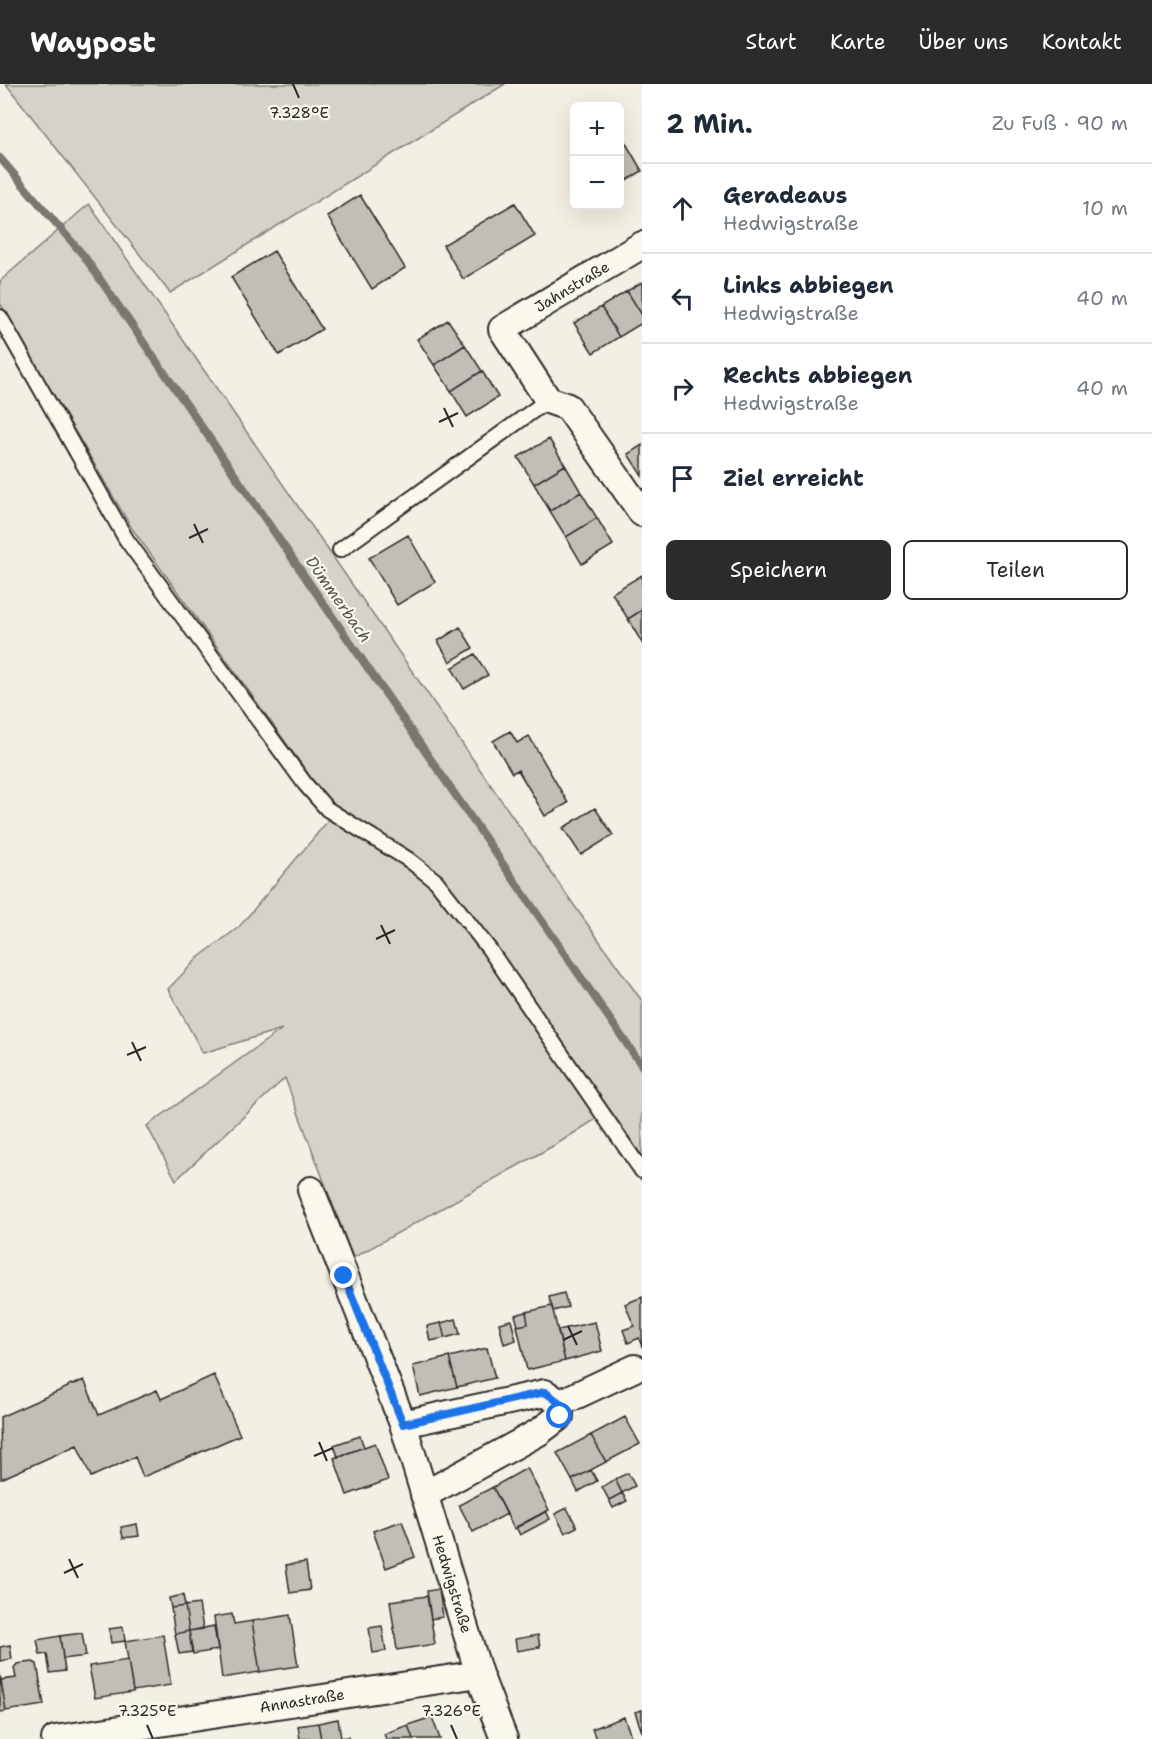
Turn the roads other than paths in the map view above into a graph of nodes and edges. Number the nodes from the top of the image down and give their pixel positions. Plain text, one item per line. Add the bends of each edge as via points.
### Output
1 (642, 245) edge
2 (0, 316) edge
3 (548, 400) junction
4 (641, 510) edge
5 (340, 550) dead end
6 (642, 1171) edge
7 (311, 1190) dead end
8 (635, 1368) dead end
9 (560, 1403) junction
10 (403, 1424) junction
11 (424, 1495) junction
12 (479, 1674) junction
13 (55, 1739) edge
14 (504, 1739) edge

1 - 3 street, Jahnstraße via 502,329
2 - 6 lane via 126,539 305,784 327,809 436,881 489,949
3 - 4 street via 568,407
3 - 5 lane
7 - 10 street, Hedwigstraße
8 - 9 street
9 - 10 street via 545,1392
9 - 11 street via 560,1416 539,1432
10 - 11 street, Hedwigstraße
11 - 12 street, Hedwigstraße
12 - 13 street, Annastraße
12 - 14 street

